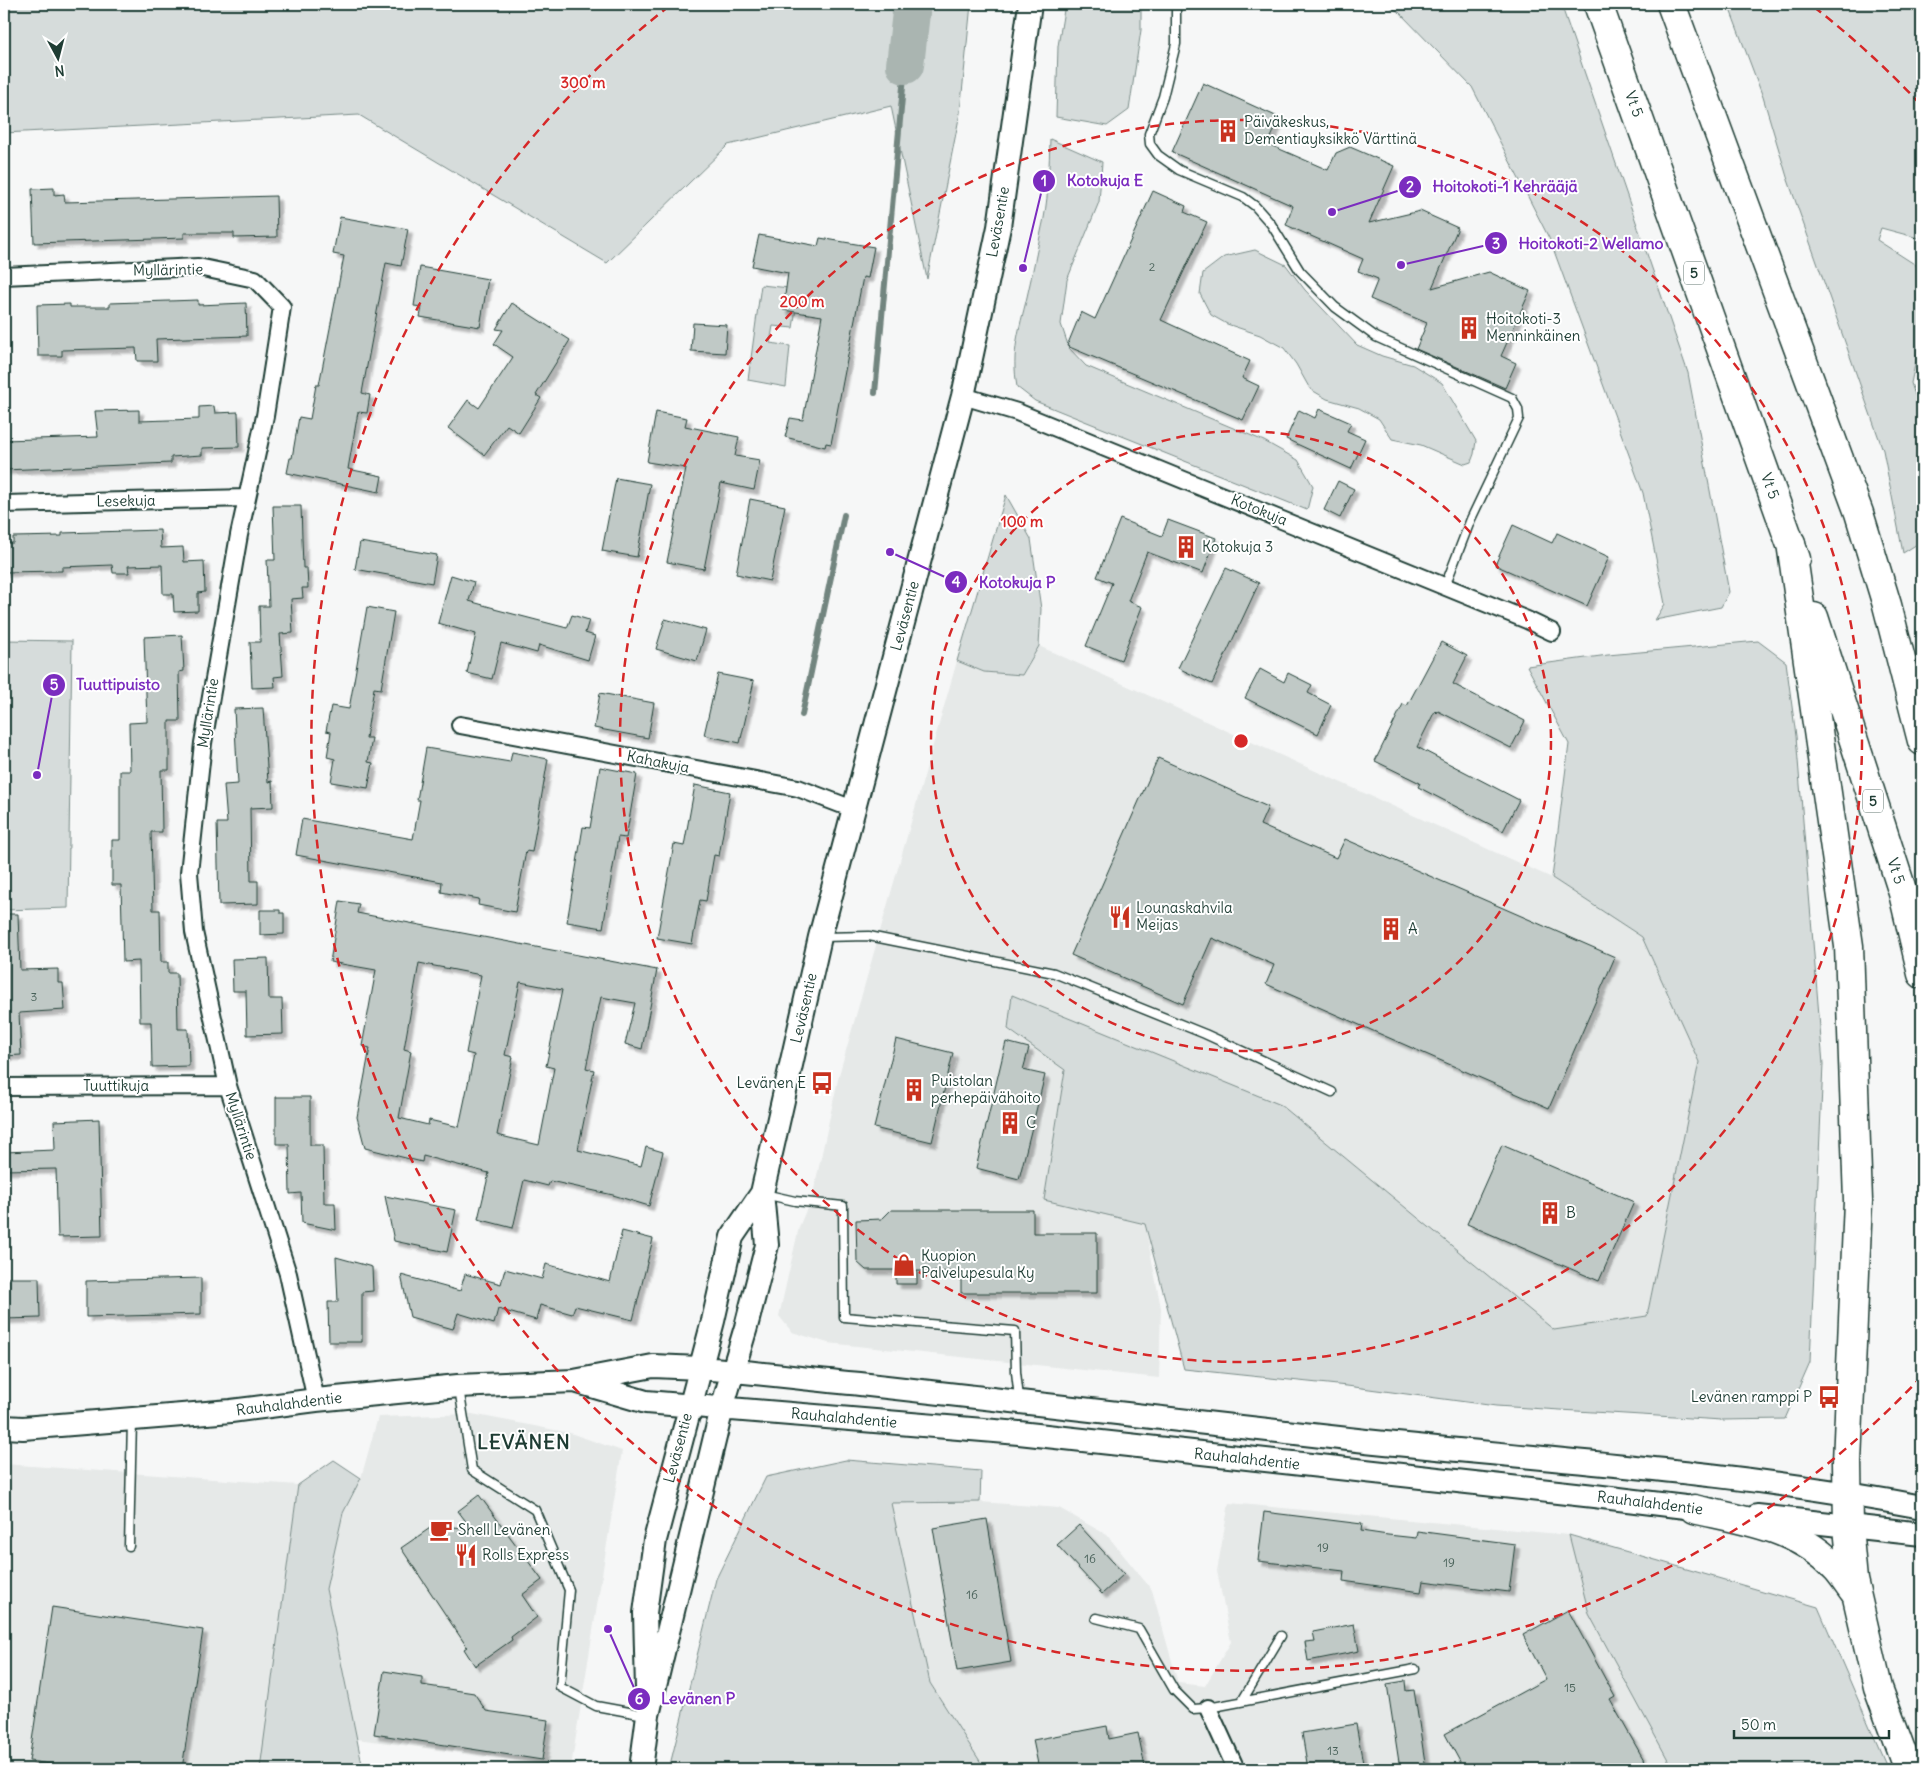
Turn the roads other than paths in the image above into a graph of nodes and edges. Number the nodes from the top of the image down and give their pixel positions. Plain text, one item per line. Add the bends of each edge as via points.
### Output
1 (1030, 4) edge
2 (1176, 4) edge
3 (1598, 4) edge
4 (1671, 4) edge
5 (4, 276) edge
6 (963, 396) junction
7 (248, 498) junction
8 (4, 504) edge
9 (1445, 586) junction
10 (1887, 605) junction
11 (1811, 629) junction
12 (1552, 632) dead end
13 (1922, 708) edge
14 (460, 725) dead end
15 (1922, 741) edge
16 (854, 809) junction
17 (820, 937) junction
18 (1922, 974) edge
19 (228, 1086) junction
20 (4, 1087) edge
21 (1332, 1092) dead end
22 (762, 1193) junction
23 (700, 1368) junction
24 (734, 1370) junction
25 (574, 1381) junction
26 (458, 1386) junction
27 (316, 1400) junction
28 (1020, 1401) junction
29 (690, 1405) junction
30 (722, 1408) junction
31 (132, 1419) junction
32 (4, 1428) edge
33 (1848, 1493) junction
34 (1922, 1507) edge
35 (1694, 1509) junction
36 (1848, 1527) junction
37 (1922, 1534) edge
38 (129, 1546) dead end
39 (1856, 1596) junction
40 (1096, 1618) dead end
41 (1281, 1636) dead end
42 (1415, 1669) dead end
43 (1242, 1702) junction
44 (1208, 1708) junction
45 (648, 1715) junction
46 (640, 1769) edge
47 (1236, 1769) edge
48 (1908, 1769) edge

1 - 6 main road, Leväsentie via 999,227
2 - 9 lane via 1176,44 1163,97 1149,134 1150,144 1158,154 1179,170 1243,197 1255,206 1271,224 1300,271 1335,307 1376,337 1512,398 1518,409 1519,418 1471,519
3 - 11 highway, Vt 5 / 5 via 1791,543
4 - 10 highway via 1859,513
5 - 7 street, Myllärintie via 198,266 255,279 282,307
6 - 9 street, Kotokuja via 1017,412
6 - 16 main road, Leväsentie
7 - 8 street, Lesekuja
7 - 19 street, Myllärintie via 202,743 189,872 194,932
9 - 12 street, Kotokuja
10 - 13 highway
10 - 15 highway
11 - 18 highway, Vt 5 / 5 via 1903,893
11 - 33 highway via 1849,946 1858,1201
14 - 16 street, Kahakuja via 798,788
16 - 17 main road, Leväsentie
17 - 21 lane via 869,936 1054,973 1205,1034
17 - 22 main road, Leväsentie
19 - 20 street, Tuuttikuja
19 - 27 street, Myllärintie via 288,1274
22 - 23 main road, Leväsentie via 732,1236
22 - 24 main road, Leväsentie via 767,1245
22 - 28 lane via 843,1206 844,1317 1015,1331
23 - 24 main road, Rauhalahdentie
23 - 25 main road, Rauhalahdentie via 653,1366
23 - 29 main road, Leväsentie
24 - 28 main road, Rauhalahdentie
24 - 30 main road, Leväsentie
25 - 26 main road, Rauhalahdentie
25 - 29 main road, Rauhalahdentie via 646,1402
26 - 27 main road, Rauhalahdentie
26 - 45 lane via 472,1470 535,1510 569,1590 560,1687 596,1706
27 - 31 main road, Rauhalahdentie
28 - 33 main road, Rauhalahdentie via 1225,1426 1699,1473
29 - 30 main road, Rauhalahdentie
29 - 45 main road, Leväsentie via 655,1540 645,1613
30 - 35 main road, Rauhalahdentie via 1019,1433
30 - 45 main road, Leväsentie
31 - 32 main road, Rauhalahdentie
31 - 38 lane
33 - 34 main road, Rauhalahdentie
33 - 36 highway
35 - 36 main road, Rauhalahdentie
35 - 39 highway via 1772,1527 1798,1538 1838,1569
36 - 37 main road, Rauhalahdentie
36 - 39 highway
39 - 48 highway via 1878,1688
40 - 44 lane via 1139,1629 1174,1690 1193,1709
41 - 43 lane
42 - 43 lane
43 - 44 lane
44 - 47 street
45 - 46 main road, Leväsentie

